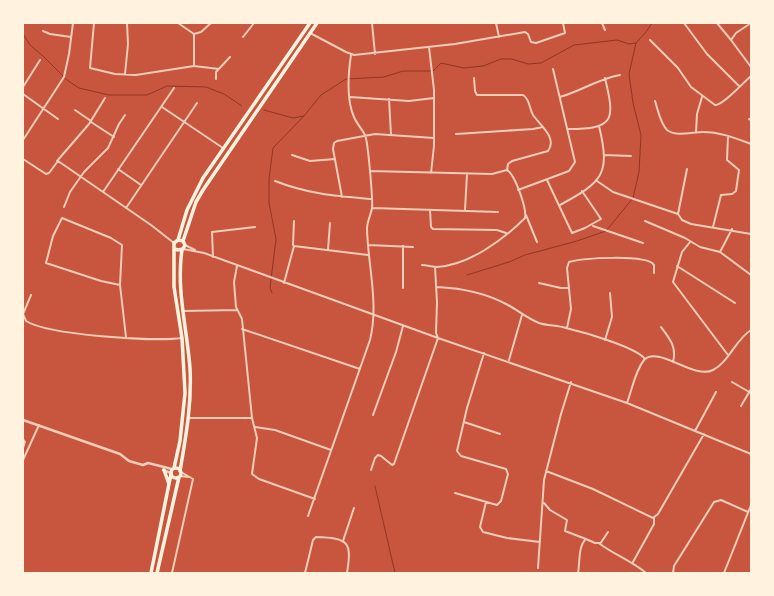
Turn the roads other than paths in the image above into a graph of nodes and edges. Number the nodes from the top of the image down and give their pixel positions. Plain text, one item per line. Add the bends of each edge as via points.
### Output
1 (73, 23) edge
2 (94, 23) edge
3 (127, 23) edge
4 (178, 23) edge
5 (211, 23) edge
6 (254, 23) edge
7 (310, 23) edge
8 (317, 23) edge
9 (372, 23) edge
10 (496, 23) edge
11 (563, 23) edge
12 (602, 23) edge
13 (684, 23) edge
14 (718, 23) edge
15 (751, 24) edge
16 (605, 30) dead end
17 (43, 31) dead end
18 (310, 33) junction
19 (194, 34) junction
20 (71, 37) junction
21 (243, 37) dead end
22 (499, 37) junction
23 (650, 40) dead end
24 (731, 40) junction
25 (429, 46) junction
26 (375, 54) junction
27 (351, 55) junction
28 (230, 57) dead end
29 (40, 60) dead end
30 (194, 66) junction
31 (751, 67) edge
32 (219, 69) junction
33 (553, 69) dead end
34 (125, 74) junction
35 (620, 75) dead end
36 (751, 76) edge
37 (474, 78) dead end
38 (605, 78) junction
39 (216, 79) dead end
40 (738, 86) junction
41 (23, 87) edge
42 (174, 88) dead end
43 (23, 94) edge
44 (350, 97) junction
45 (560, 97) junction
46 (702, 97) junction
47 (105, 98) dead end
48 (434, 98) junction
49 (389, 99) junction
50 (655, 101) dead end
51 (708, 101) junction
52 (197, 103) dead end
53 (701, 103) junction
54 (162, 106) junction
55 (43, 109) junction
56 (75, 110) dead end
57 (125, 115) dead end
58 (58, 119) dead end
59 (91, 121) junction
60 (184, 123) junction
61 (599, 126) junction
62 (543, 127) junction
63 (568, 129) junction
64 (696, 132) junction
65 (456, 134) dead end
66 (365, 135) junction
67 (391, 135) junction
68 (728, 136) junction
69 (114, 137) junction
70 (434, 138) junction
71 (23, 140) edge
72 (751, 144) edge
73 (223, 148) junction
74 (292, 155) dead end
75 (604, 156) junction
76 (631, 156) dead end
77 (23, 159) edge
78 (334, 159) junction
79 (57, 161) junction
80 (118, 169) junction
81 (687, 169) dead end
82 (507, 170) junction
83 (370, 172) junction
84 (431, 173) junction
85 (467, 174) junction
86 (80, 177) junction
87 (547, 180) junction
88 (275, 181) dead end
89 (597, 181) junction
90 (141, 185) junction
91 (518, 190) junction
92 (582, 191) junction
93 (102, 192) junction
94 (342, 197) junction
95 (371, 199) junction
96 (560, 205) junction
97 (64, 207) dead end
98 (126, 208) junction
99 (372, 208) junction
100 (430, 210) junction
101 (465, 210) junction
102 (498, 212) dead end
103 (526, 214) junction
104 (678, 214) junction
105 (294, 220) dead end
106 (645, 221) dead end
107 (330, 223) dead end
108 (592, 225) junction
109 (255, 227) dead end
110 (713, 227) junction
111 (732, 230) junction
112 (506, 233) junction
113 (751, 234) edge
114 (176, 241) junction
115 (537, 242) dead end
116 (690, 242) junction
117 (643, 243) dead end
118 (368, 245) junction
119 (183, 246) junction
120 (294, 246) junction
121 (403, 246) junction
122 (413, 247) dead end
123 (175, 248) junction
124 (328, 250) junction
125 (720, 252) junction
126 (368, 254) junction
127 (213, 257) junction
128 (422, 265) dead end
129 (237, 266) junction
130 (677, 266) junction
131 (436, 267) junction
132 (751, 269) edge
133 (654, 273) dead end
134 (748, 273) junction
135 (751, 275) edge
136 (284, 283) junction
137 (539, 283) dead end
138 (120, 285) junction
139 (437, 287) junction
140 (403, 288) dead end
141 (569, 288) junction
142 (610, 293) dead end
143 (31, 295) dead end
144 (735, 303) dead end
145 (183, 310) junction
146 (237, 310) junction
147 (374, 314) junction
148 (522, 315) junction
149 (403, 325) junction
150 (661, 327) dead end
151 (567, 328) junction
152 (242, 329) junction
153 (751, 330) edge
154 (126, 337) junction
155 (182, 338) junction
156 (438, 338) junction
157 (604, 340) junction
158 (485, 353) junction
159 (728, 355) junction
160 (645, 359) junction
161 (509, 361) junction
162 (673, 362) junction
163 (360, 369) junction
164 (571, 382) junction
165 (732, 382) dead end
166 (751, 389) edge
167 (716, 392) dead end
168 (750, 393) edge
169 (627, 403) junction
170 (741, 406) dead end
171 (373, 415) dead end
172 (190, 418) junction
173 (252, 418) junction
174 (23, 420) edge
175 (464, 422) junction
176 (39, 425) junction
177 (255, 427) junction
178 (695, 431) junction
179 (500, 434) dead end
180 (704, 434) junction
181 (23, 439) edge
182 (23, 448) edge
183 (331, 450) junction
184 (751, 452) edge
185 (23, 460) edge
186 (160, 467) junction
187 (164, 470) junction
188 (371, 470) dead end
189 (546, 470) junction
190 (172, 471) junction
191 (180, 474) junction
192 (169, 485) junction
193 (455, 493) dead end
194 (315, 499) junction
195 (486, 502) junction
196 (543, 502) junction
197 (751, 505) edge
198 (354, 508) dead end
199 (748, 512) junction
200 (308, 516) dead end
201 (654, 517) junction
202 (608, 532) dead end
203 (586, 539) junction
204 (343, 541) junction
205 (540, 542) junction
206 (600, 543) junction
207 (633, 562) junction
208 (538, 568) dead end
209 (151, 573) edge
210 (156, 573) edge
211 (172, 573) edge
212 (305, 573) edge
213 (347, 573) edge
214 (578, 573) edge
215 (646, 573) edge
216 (673, 573) edge
217 (724, 573) edge

1 - 20 street
2 - 34 street via 90,68
3 - 34 street
4 - 19 street
5 - 19 street
6 - 21 street
7 - 73 main road
8 - 18 main road
9 - 26 street
10 - 22 street
11 - 22 street via 564,33 536,42 531,42 527,33
12 - 16 street
13 - 40 street via 707,54
14 - 24 street
15 - 24 street via 736,33
17 - 20 street
18 - 27 street
18 - 119 main road via 203,190 194,207
19 - 30 street
20 - 55 street via 65,75
22 - 25 street
23 - 46 street
24 - 31 street
25 - 26 street
25 - 48 street
26 - 27 street
27 - 44 street
28 - 32 street
29 - 41 street
30 - 32 street
30 - 34 street via 148,74
32 - 39 street via 216,72
33 - 45 street
35 - 38 street
36 - 40 street
37 - 62 street via 477,95 526,96 533,115
38 - 45 street via 577,92
38 - 61 street via 612,111 610,117
40 - 51 street via 720,105
42 - 54 street
43 - 55 street
44 - 49 street
44 - 66 street via 354,116
45 - 63 street
46 - 51 street
46 - 53 street
47 - 59 street
48 - 49 street via 409,101
48 - 70 street
49 - 67 street
50 - 64 street via 663,125 669,131
51 - 53 street
52 - 60 street
53 - 64 street via 697,114
54 - 60 street
54 - 80 street
55 - 58 street
55 - 71 street
56 - 59 street
57 - 69 street
59 - 69 street
59 - 79 street
60 - 73 street
60 - 90 street
61 - 63 street
61 - 75 street
62 - 65 street
62 - 82 street via 549,137 550,148 542,153 512,161 508,164
63 - 87 street via 574,166 569,171
64 - 68 street
66 - 67 street
66 - 78 street via 337,141 333,145
66 - 83 street
67 - 70 street
68 - 72 street
68 - 110 street via 727,160 739,170 736,191 721,195
69 - 86 street via 108,148
70 - 84 street
73 - 114 main road via 194,195
74 - 78 street via 310,162
75 - 76 street
75 - 89 street via 604,164
77 - 79 street via 46,174
78 - 94 street
79 - 86 street
80 - 90 street
80 - 93 street
81 - 104 street
82 - 85 street via 492,174
82 - 91 street via 512,174
83 - 84 street
83 - 95 street
84 - 85 street
85 - 101 street
86 - 93 street
86 - 97 street
87 - 91 street
87 - 96 street
88 - 94 street via 300,190
89 - 92 street
89 - 104 street via 613,192
90 - 98 street
91 - 103 street
92 - 96 street
92 - 108 street via 601,217 600,221
93 - 98 street
94 - 95 street
95 - 99 street
96 - 108 street via 571,232
98 - 114 street
99 - 100 street
99 - 118 street via 367,224
100 - 101 street
100 - 112 street via 433,229 497,230
101 - 102 street
103 - 112 street via 521,222
103 - 115 street
104 - 110 street via 686,222
105 - 120 street
106 - 116 street
107 - 124 street
108 - 117 street
109 - 127 street via 212,232
110 - 111 street
111 - 113 street
111 - 125 street
112 - 131 street via 476,255
114 - 119 main road
114 - 123 main road
116 - 125 street
116 - 130 street via 682,252
118 - 121 street
118 - 126 street
119 - 123 main road via 178,250
119 - 127 street
119 - 145 main road via 179,276
120 - 124 street
120 - 136 street
121 - 122 street
121 - 140 street
123 - 155 main road via 174,287
124 - 126 street
125 - 134 street
126 - 147 street via 375,302
127 - 129 street
128 - 131 street
129 - 136 street
129 - 146 street via 234,282
130 - 144 street
130 - 159 street via 673,278 674,285
131 - 139 street
132 - 134 street
133 - 141 street via 653,264 648,260 614,258 571,261 567,265
134 - 135 street
136 - 147 street
137 - 141 street
138 - 138 street via 46,263 53,236 62,218 122,245
138 - 154 street
139 - 148 street via 464,289 508,305
139 - 156 street
141 - 151 street via 571,309
142 - 157 street via 612,316
143 - 154 street via 23,314 26,321 33,325 62,332
145 - 146 street
145 - 172 main road via 190,369
146 - 152 street via 242,319
147 - 149 street
147 - 163 street via 370,340
148 - 151 street via 541,324
148 - 161 street
149 - 156 street
149 - 171 street
150 - 162 street via 673,344
151 - 157 street
152 - 163 street
152 - 173 street
153 - 159 street
154 - 155 street
155 - 190 main road via 185,393 180,441
156 - 158 street
156 - 188 street via 394,464 378,455
157 - 160 street via 638,352
158 - 161 street
158 - 175 street
159 - 162 street via 714,370 707,372 693,370
160 - 162 street via 656,356
160 - 169 street
161 - 164 street
163 - 183 street
164 - 169 street
164 - 189 street
165 - 168 street
166 - 168 street
167 - 178 street
168 - 170 street
169 - 178 street
172 - 173 street
172 - 191 main road
173 - 177 street
174 - 176 street
175 - 179 street
175 - 195 street via 457,447 458,453 506,469 508,472 499,504
176 - 185 street
176 - 186 street via 120,454 129,461
177 - 183 street via 275,430
177 - 194 street via 257,438 252,474 259,479
178 - 180 street
180 - 184 street
180 - 201 street
181 - 182 street
183 - 194 street
186 - 187 street
186 - 190 street
187 - 190 street
187 - 192 main road
189 - 196 street
189 - 201 street via 593,489 650,518
190 - 191 main road
190 - 191 main road via 174,478
190 - 192 main road
191 - 210 main road
191 - 211 street via 193,479
192 - 209 main road
193 - 195 street
194 - 200 street
195 - 205 street via 480,527 483,532
196 - 203 street via 550,510 567,520 565,531
196 - 205 street
197 - 199 street
198 - 204 street
199 - 216 street via 721,500 714,502 674,566
199 - 217 street
201 - 207 street via 654,524
202 - 206 street
203 - 206 street
203 - 214 street via 581,546
204 - 212 street via 314,538
204 - 213 street via 350,548
205 - 208 street
206 - 207 street via 625,560
207 - 215 street

